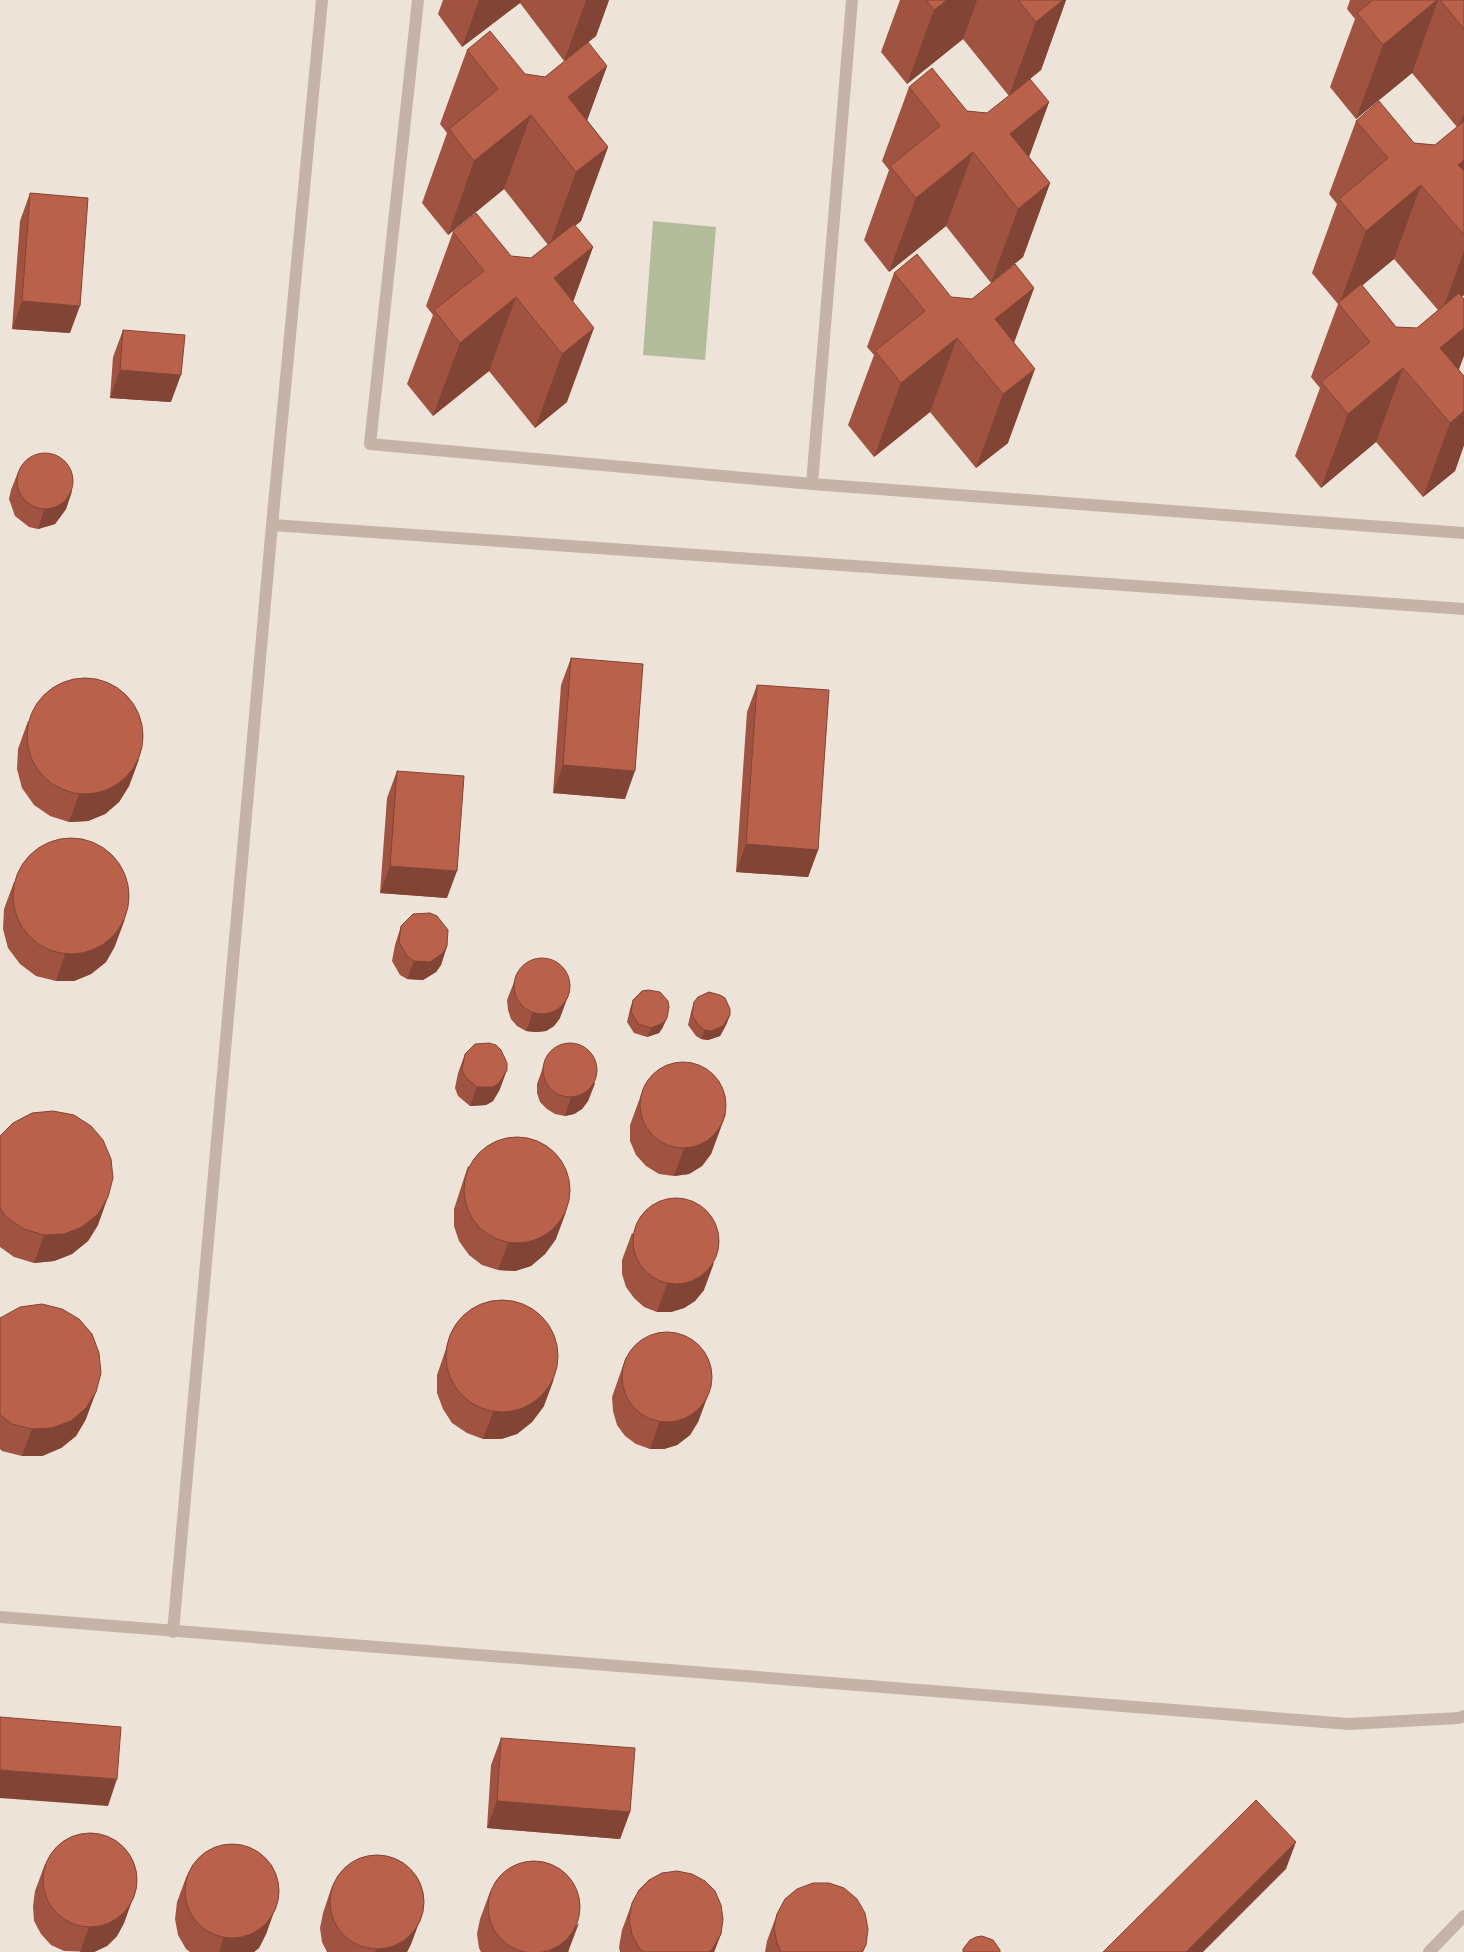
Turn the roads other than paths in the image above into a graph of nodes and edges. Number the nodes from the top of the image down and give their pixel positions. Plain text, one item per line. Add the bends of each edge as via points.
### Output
1 (322, 0) edge
2 (418, 0) edge
3 (852, 0) edge
4 (812, 484) junction
5 (272, 525) junction
6 (1464, 533) edge
7 (1464, 609) edge
8 (0, 1617) edge
9 (172, 1632) junction
10 (1464, 1716) edge
11 (1464, 1916) edge
12 (1429, 1952) edge

1 - 5 lane
2 - 4 lane via 370,444
3 - 4 lane
4 - 6 lane
5 - 7 lane
5 - 9 lane
8 - 9 lane
9 - 10 lane via 1348,1724
11 - 12 lane

